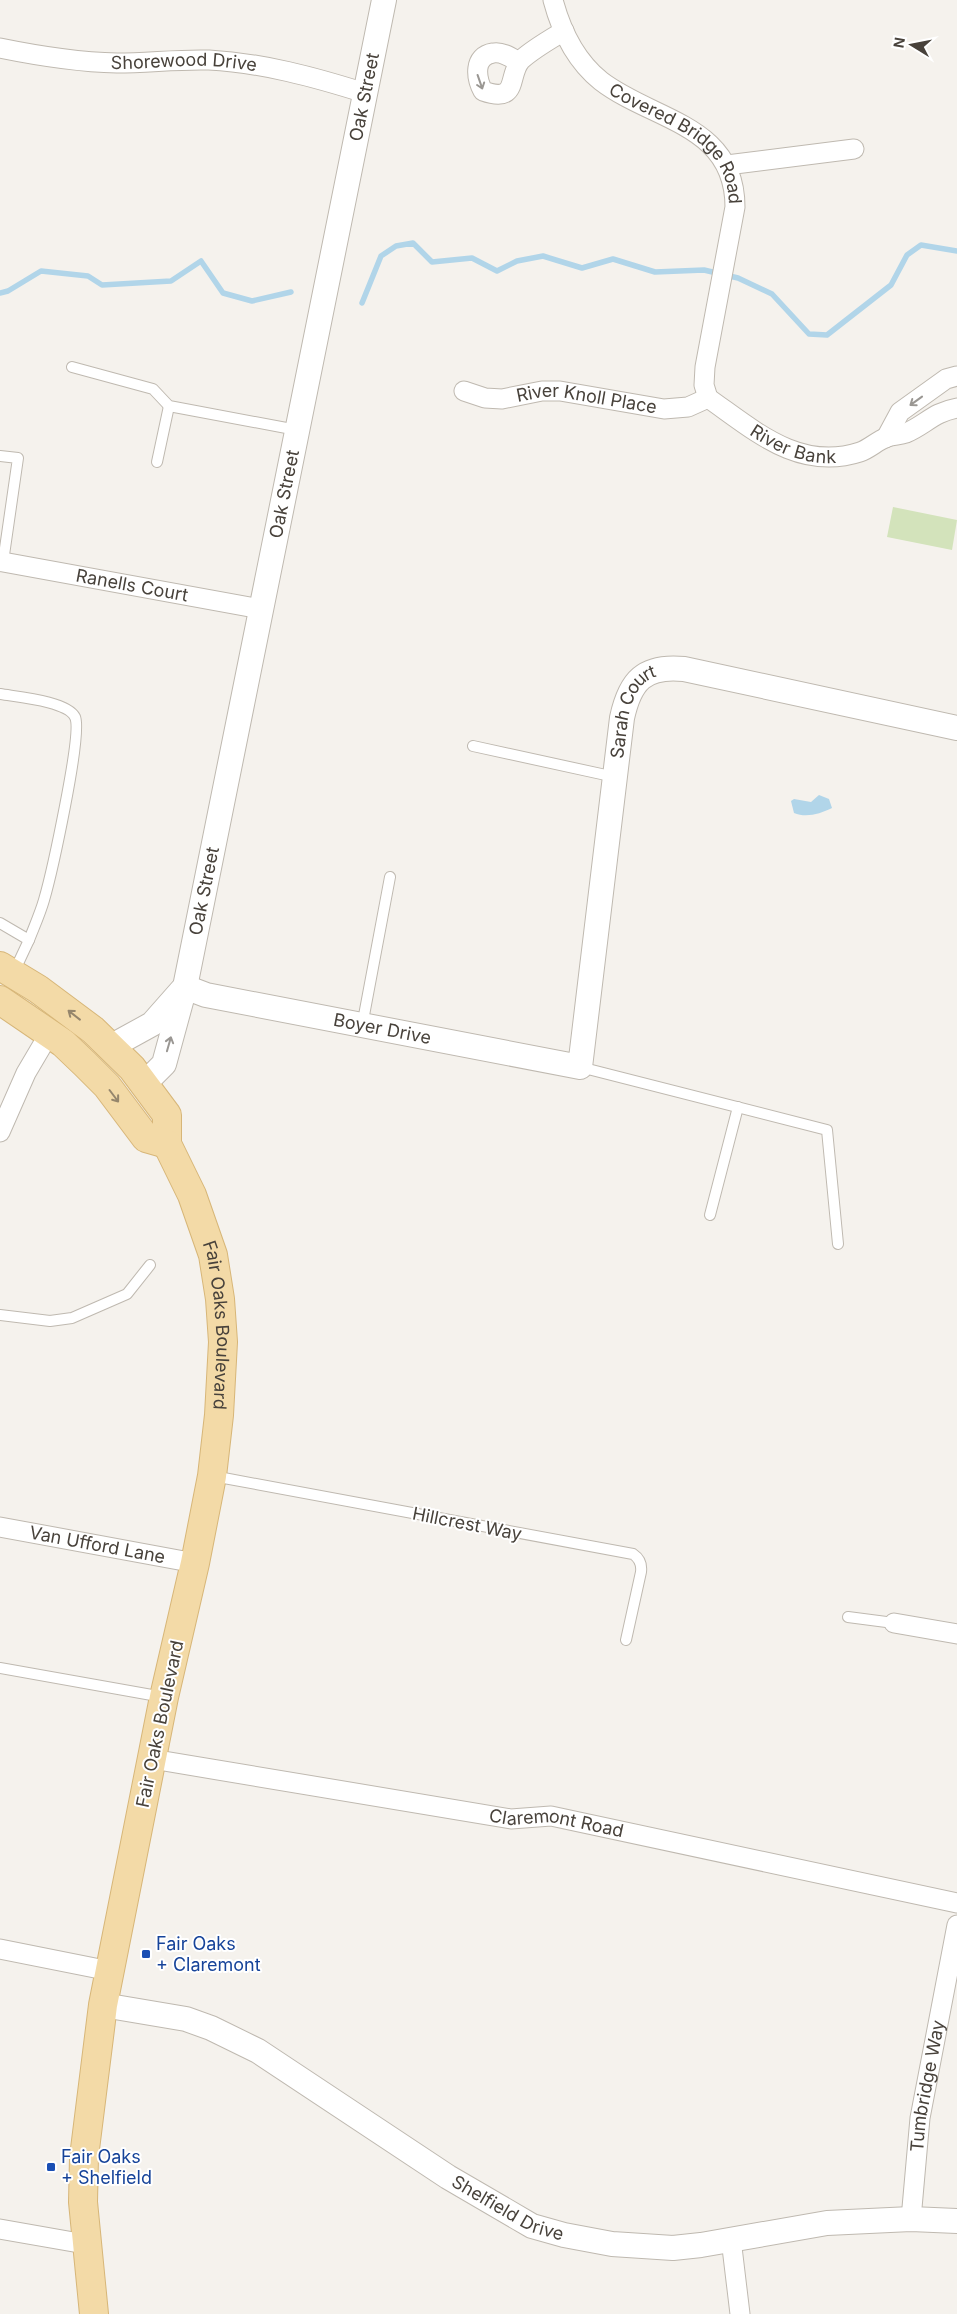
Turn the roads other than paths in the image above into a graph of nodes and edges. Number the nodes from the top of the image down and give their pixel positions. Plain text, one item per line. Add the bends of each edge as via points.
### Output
1 (384, 0) edge
2 (553, 0) edge
3 (564, 31) junction
4 (0, 48) edge
5 (519, 62) dead end
6 (365, 93) junction
7 (854, 149) dead end
8 (727, 165) junction
9 (72, 367) dead end
10 (957, 376) edge
11 (464, 391) dead end
12 (708, 398) junction
13 (169, 406) junction
14 (957, 408) edge
15 (297, 430) junction
16 (886, 438) junction
17 (0, 456) edge
18 (157, 462) dead end
19 (2, 564) edge
20 (261, 609) junction
21 (0, 694) edge
22 (957, 728) edge
23 (473, 746) dead end
24 (615, 777) junction
25 (390, 878) dead end
26 (0, 923) edge
27 (29, 940) junction
28 (7, 970) edge
29 (185, 987) junction
30 (0, 1000) edge
31 (362, 1026) junction
32 (59, 1041) junction
33 (112, 1046) junction
34 (580, 1066) junction
35 (144, 1084) junction
36 (738, 1107) junction
37 (0, 1132) edge
38 (166, 1144) junction
39 (710, 1214) dead end
40 (838, 1244) dead end
41 (150, 1265) dead end
42 (0, 1315) edge
43 (212, 1476) junction
44 (0, 1527) edge
45 (195, 1563) junction
46 (848, 1616) dead end
47 (894, 1623) joint
48 (957, 1634) edge
49 (626, 1640) dead end
50 (0, 1668) edge
51 (164, 1697) junction
52 (152, 1759) junction
53 (957, 1903) edge
54 (957, 1925) edge
55 (0, 1949) edge
56 (110, 1971) junction
57 (103, 2005) junction
58 (910, 2219) junction
59 (957, 2221) edge
60 (0, 2230) edge
61 (731, 2239) junction
62 (85, 2244) junction
63 (94, 2314) edge
64 (740, 2314) edge

1 - 6 street, Oak Street
2 - 3 street, Covered Bridge Road
3 - 5 street
3 - 8 street, Covered Bridge Road via 574,51 601,81 679,122 702,138
4 - 6 street, Shorewood Drive via 83,61 208,60 258,65 308,75
6 - 15 street, Oak Street
7 - 8 street
8 - 12 street, Covered Bridge Road via 735,207 705,367 704,385
9 - 13 lane via 153,389
10 -> 16 street via 946,379 900,412
11 - 12 street, River Knoll Place via 485,398 502,399 560,391 664,409 688,408
12 - 16 street, River Bank via 762,436 796,453 830,458 860,452
13 - 15 lane
13 - 18 lane
14 - 16 street, River Bank via 934,414 906,433
15 - 20 street, Oak Street
17 - 19 lane via 18,458
19 - 20 street, Ranells Court
20 - 29 street, Oak Street
21 - 27 lane via 67,709 75,717 77,730 72,771 46,890
22 - 24 street, Sarah Court via 720,676 684,669 660,669 641,677 629,694 622,718
23 - 24 lane
24 - 34 street, Sarah Court
25 - 31 lane
26 - 27 lane
27 - 28 lane
33 -> 28 main road, Fair Oaks Boulevard via 69,1010
29 - 31 street, Boyer Drive via 206,995
29 - 33 street via 152,1024
35 -> 29 street via 164,1064
30 - 32 main road
31 - 34 street, Boyer Drive
32 - 35 main road via 90,1048 110,1069
32 - 37 street via 26,1073
32 -> 38 main road via 107,1086 146,1138
33 - 35 main road, Fair Oaks Boulevard
34 - 36 lane
35 - 38 main road, Fair Oaks Boulevard via 167,1115
36 - 39 lane
36 - 40 lane via 827,1130
38 - 43 main road, Fair Oaks Boulevard via 200,1216 213,1255 220,1299 223,1342
41 - 42 lane via 127,1294 72,1318 50,1321
43 - 45 main road, Fair Oaks Boulevard
43 - 49 lane, Hillcrest Way via 633,1554 642,1567
44 - 45 street, Van Ufford Lane
45 - 51 main road, Fair Oaks Boulevard
46 - 47 lane
47 - 48 street
50 - 51 lane
51 - 52 main road, Fair Oaks Boulevard
52 - 53 street, Claremont Road via 511,1819 551,1816
52 - 56 main road, Fair Oaks Boulevard
54 - 58 street, Tumbridge Way via 920,2118
55 - 56 street
56 - 57 main road, Fair Oaks Boulevard
57 - 61 street, Shelfield Drive via 186,2019 258,2051 448,2177 532,2226 632,2247 673,2248
57 - 62 main road, Fair Oaks Boulevard via 84,2157
58 - 59 street, Shelfield Drive
58 - 61 street, Shelfield Drive via 827,2223
60 - 62 street
61 - 64 street
62 - 63 main road, Fair Oaks Boulevard

